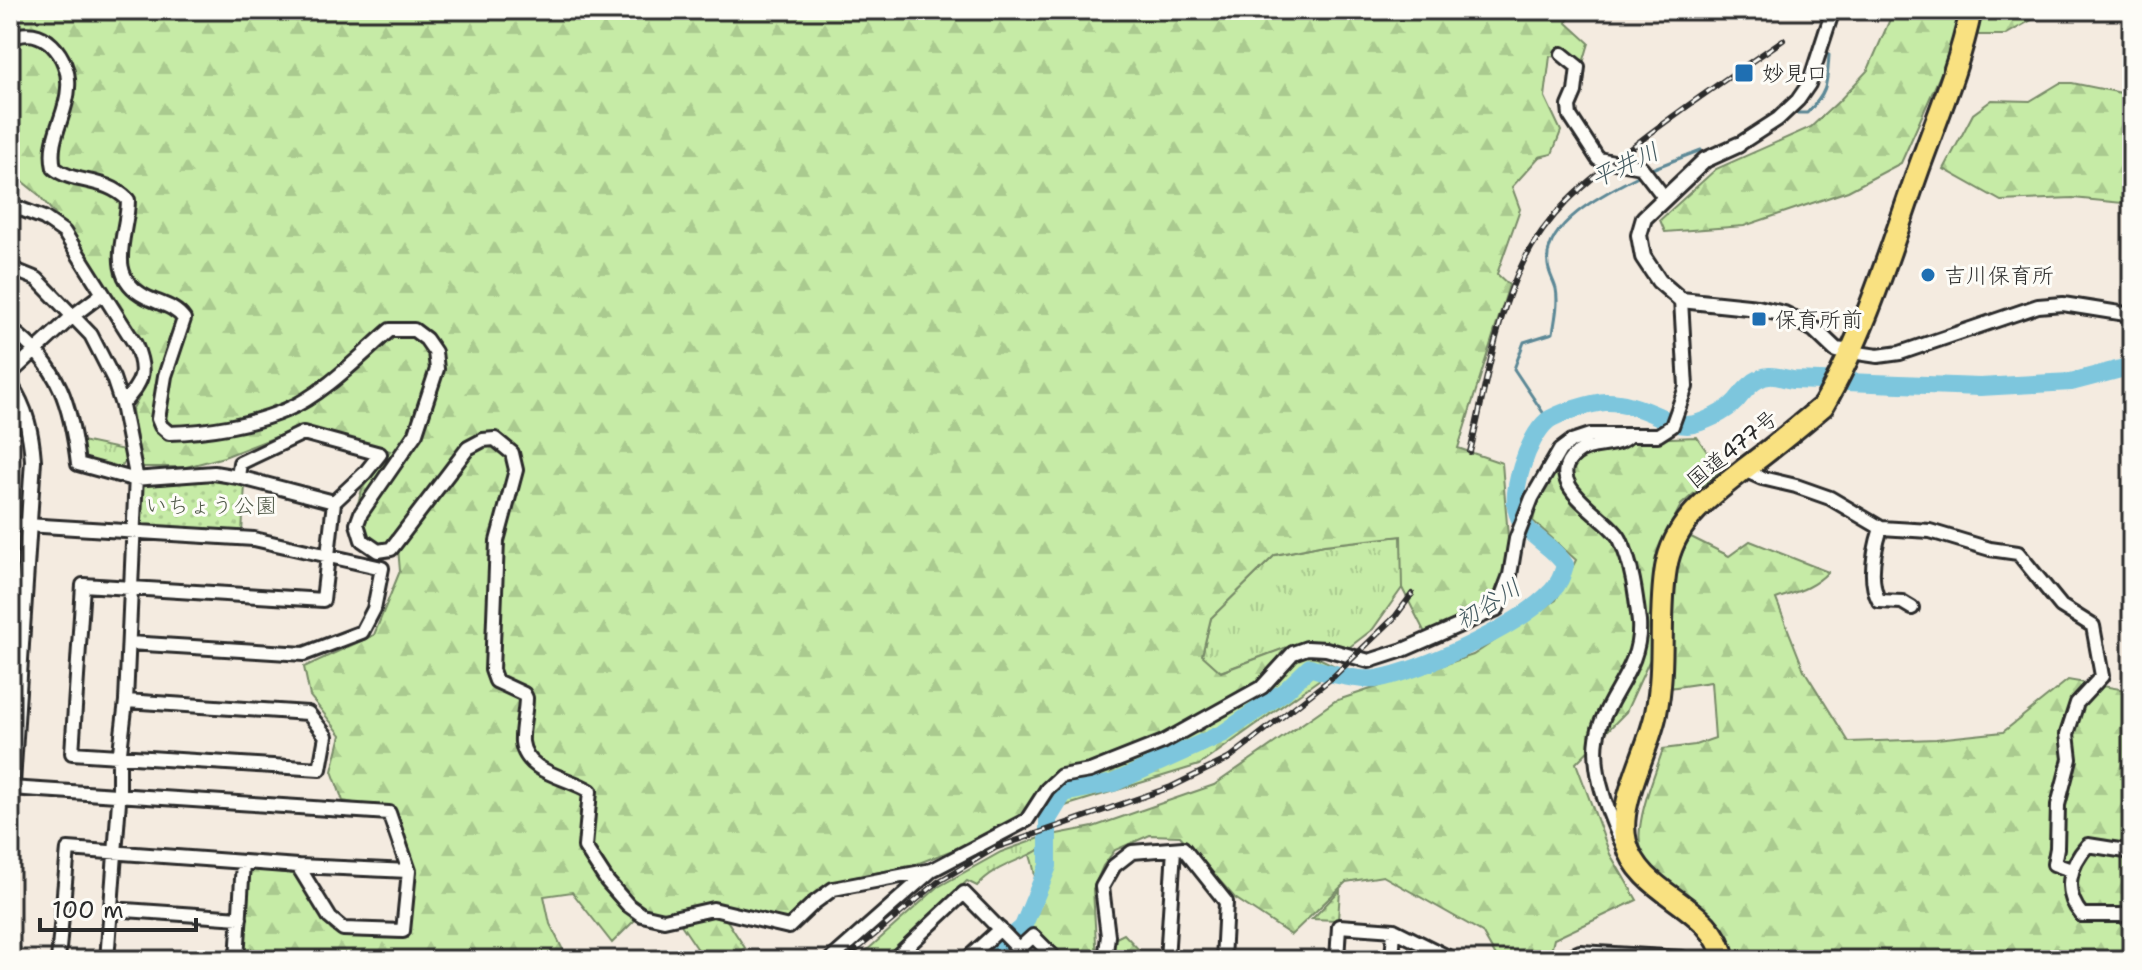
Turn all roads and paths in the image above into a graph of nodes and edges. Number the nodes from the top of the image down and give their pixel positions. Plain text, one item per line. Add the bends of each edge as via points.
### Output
1 (1833, 10) edge
2 (1971, 10) edge
3 (10, 39) edge
4 (1562, 54) dead end
5 (1738, 145) joint
6 (1664, 197) junction
7 (10, 205) edge
8 (10, 268) edge
9 (102, 294) junction
10 (1681, 300) junction
11 (74, 315) junction
12 (2132, 315) edge
13 (10, 329) edge
14 (35, 351) junction
15 (1846, 362) junction
16 (10, 374) edge
17 (10, 385) edge
18 (122, 405) junction
19 (1629, 435) junction
20 (380, 454) junction
21 (402, 456) junction
22 (1744, 470) junction
23 (238, 477) junction
24 (136, 479) junction
25 (334, 502) junction
26 (10, 524) edge
27 (29, 526) junction
28 (1881, 528) junction
29 (134, 531) junction
30 (327, 554) junction
31 (132, 588) junction
32 (1912, 608) dead end
33 (129, 643) junction
34 (126, 701) junction
35 (120, 756) junction
36 (11, 788) edge
37 (118, 795) junction
38 (10, 814) edge
39 (1174, 849) junction
40 (114, 852) junction
41 (2132, 852) edge
42 (243, 862) junction
43 (1635, 863) junction
44 (298, 866) junction
45 (932, 870) junction
46 (2071, 870) junction
47 (409, 871) junction
48 (111, 909) junction
49 (2132, 915) edge
50 (240, 918) junction
51 (1000, 929) junction
52 (1394, 930) junction
53 (1019, 948) junction
54 (1448, 958) edge
55 (58, 960) edge
56 (107, 960) edge
57 (237, 960) edge
58 (830, 960) edge
59 (893, 960) edge
60 (966, 960) edge
61 (1007, 960) edge
62 (1047, 960) edge
63 (1105, 960) edge
64 (1167, 960) edge
65 (1223, 960) edge
66 (1337, 960) edge
67 (1392, 960) edge
68 (1562, 960) edge
69 (1683, 960) edge
70 (1724, 960) edge

1 - 5 street via 1809,84 1798,100
2 - 15 highway, 国道477号
3 - 21 street via 31,33 46,39 59,54 69,88 52,144 54,168 117,189 128,200 118,253 124,275 132,288 184,319 165,376 161,426 169,433 185,433 288,410 390,330 414,330 435,352 437,369 416,433
4 - 6 street via 1578,67 1570,116 1598,159 1641,167
5 - 6 street via 1705,160
6 - 10 street via 1644,218 1639,235 1643,257
7 - 9 street via 64,232
8 - 11 street via 37,279
9 - 11 street
9 - 18 street via 143,361 137,387
10 - 15 street via 1784,314 1814,329
10 - 19 street via 1686,387 1674,420 1658,435
11 - 14 street
11 - 18 street via 91,335
12 - 15 street via 2063,304 2038,306 1900,353
13 - 14 street
14 - 16 street
14 - 24 street via 58,383 72,418 78,464
15 - 22 highway, 国道477号 via 1823,406
17 - 27 street via 24,410 32,442
18 - 24 street
19 - 43 street via 1576,454 1567,472 1575,496 1617,535 1636,601 1638,646 1600,724 1596,753 1608,813
19 - 45 street via 1590,435 1560,450 1532,498 1497,609 1369,661 1326,649 1293,653 1262,687 1163,742 1090,771 1061,776 1027,820
20 - 21 street
20 - 23 street via 303,433 240,463
20 - 25 street
21 - 45 street via 357,524 362,540 378,551 395,545 468,448 495,439 512,453 516,470 497,541 492,670 496,681 526,698 526,754 540,769 590,791 585,847 628,905 664,920 713,909 789,927 833,889
22 - 28 street via 1830,498
22 - 43 highway, 国道477号 via 1701,503 1682,526 1666,567 1656,715 1625,821 1625,842
23 - 24 street via 214,473
23 - 25 street
24 - 29 street
25 - 30 street
26 - 27 street
27 - 29 street
27 - 36 street
28 - 32 street via 1875,549 1876,594 1879,601
28 - 46 street via 1930,531 2018,553 2061,606 2093,626 2102,676 2077,703 2067,734 2070,759 2058,805 2054,864
29 - 30 street via 254,539
29 - 31 street
30 - 31 street via 323,600
30 - 33 street via 382,568 374,609 362,632 304,654
31 - 33 street
31 - 35 street via 83,585 72,753
33 - 34 street
34 - 35 street
34 - 35 street via 308,713 326,736 320,769
35 - 37 street
36 - 37 street
36 - 38 street
37 - 40 street
37 - 47 street via 389,813
39 - 63 street via 1132,852 1114,866 1102,887
39 - 64 street
39 - 65 street via 1183,848 1226,902
40 - 42 street
40 - 48 street
40 - 55 street via 68,849
41 - 46 street via 2088,845
42 - 44 street
42 - 50 street
43 - 70 highway, 国道477号 via 1653,885 1712,932
44 - 47 street
44 - 47 street via 330,918 343,929 403,931
45 - 58 street
46 - 49 street via 2073,904 2082,915
48 - 50 street
48 - 56 street
50 - 57 street
51 - 53 street
51 - 59 street via 964,893
51 - 60 street
52 - 54 street
52 - 66 street via 1339,926
52 - 67 street
53 - 61 street
53 - 62 street via 1033,936 1052,955
68 - 69 street via 1580,952

